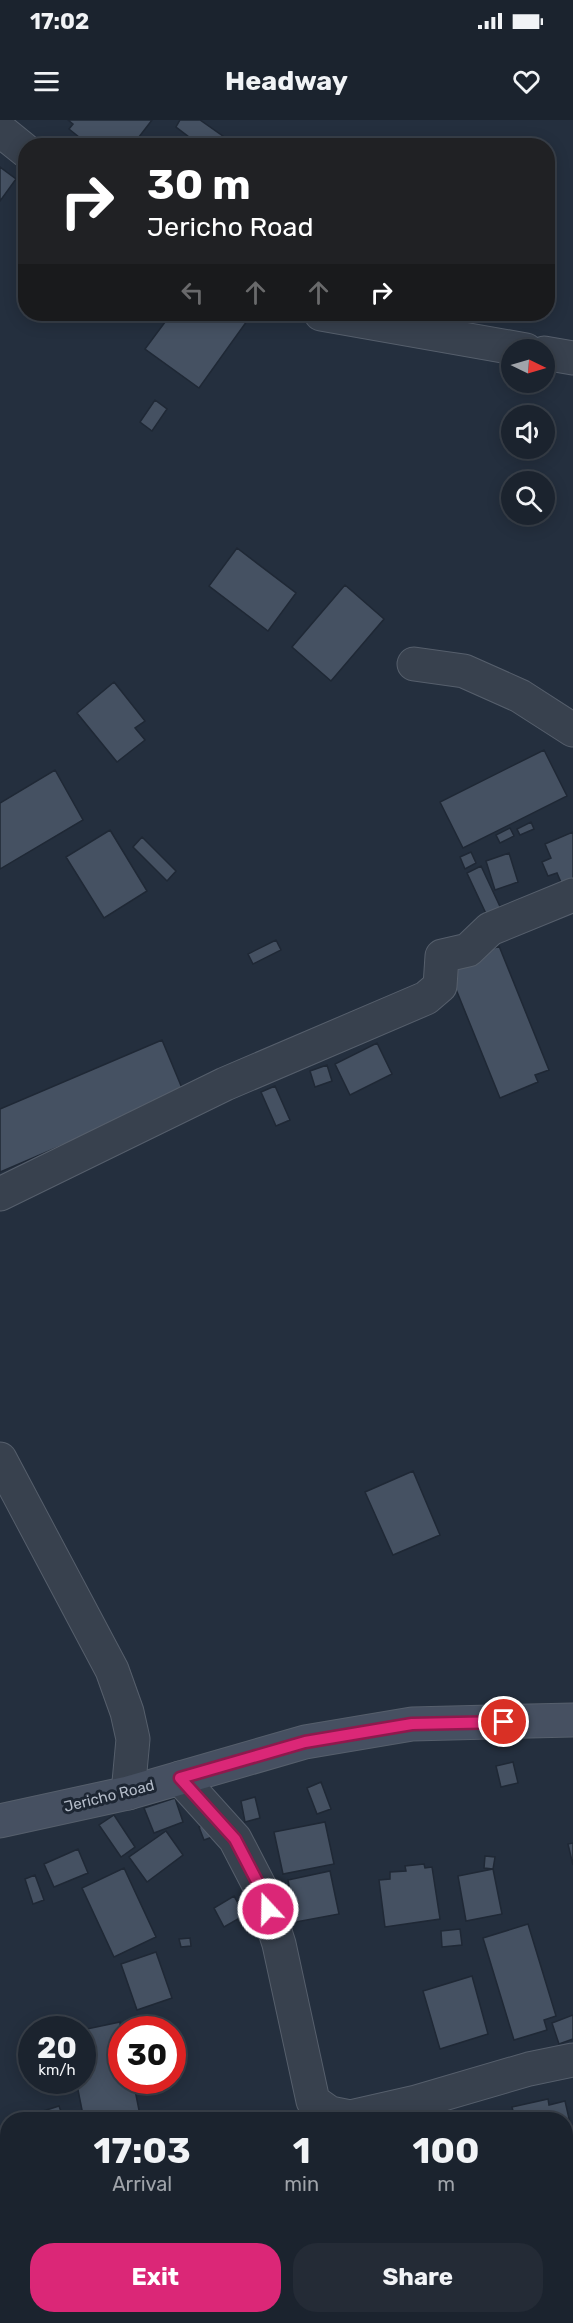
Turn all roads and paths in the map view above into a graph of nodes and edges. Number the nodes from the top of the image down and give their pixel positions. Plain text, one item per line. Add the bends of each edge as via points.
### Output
1 (0, 130) edge
2 (18, 145) edge
3 (361, 321) edge
4 (501, 346) edge
5 (555, 355) edge
6 (573, 358) edge
7 (414, 664) dead end
8 (573, 730) edge
9 (573, 895) edge
10 (0, 1194) edge
11 (0, 1459) edge
12 (573, 1720) edge
13 (180, 1778) junction
14 (128, 1793) junction
15 (0, 1821) edge
16 (571, 2066) edge
17 (319, 2112) edge
18 (370, 2112) edge

1 - 2 street
3 - 4 street
5 - 6 street
7 - 8 street via 464,671 520,696
9 - 10 street via 490,929 468,950 442,956 440,986 426,998 225,1084
11 - 14 street via 112,1670 133,1739
12 - 13 street, Jericho Road via 412,1724 305,1742
13 - 14 street, Jericho Road
13 - 17 street via 235,1839 262,1891 279,1944 313,2101
14 - 15 street, Jericho Road
16 - 18 street via 529,2069

